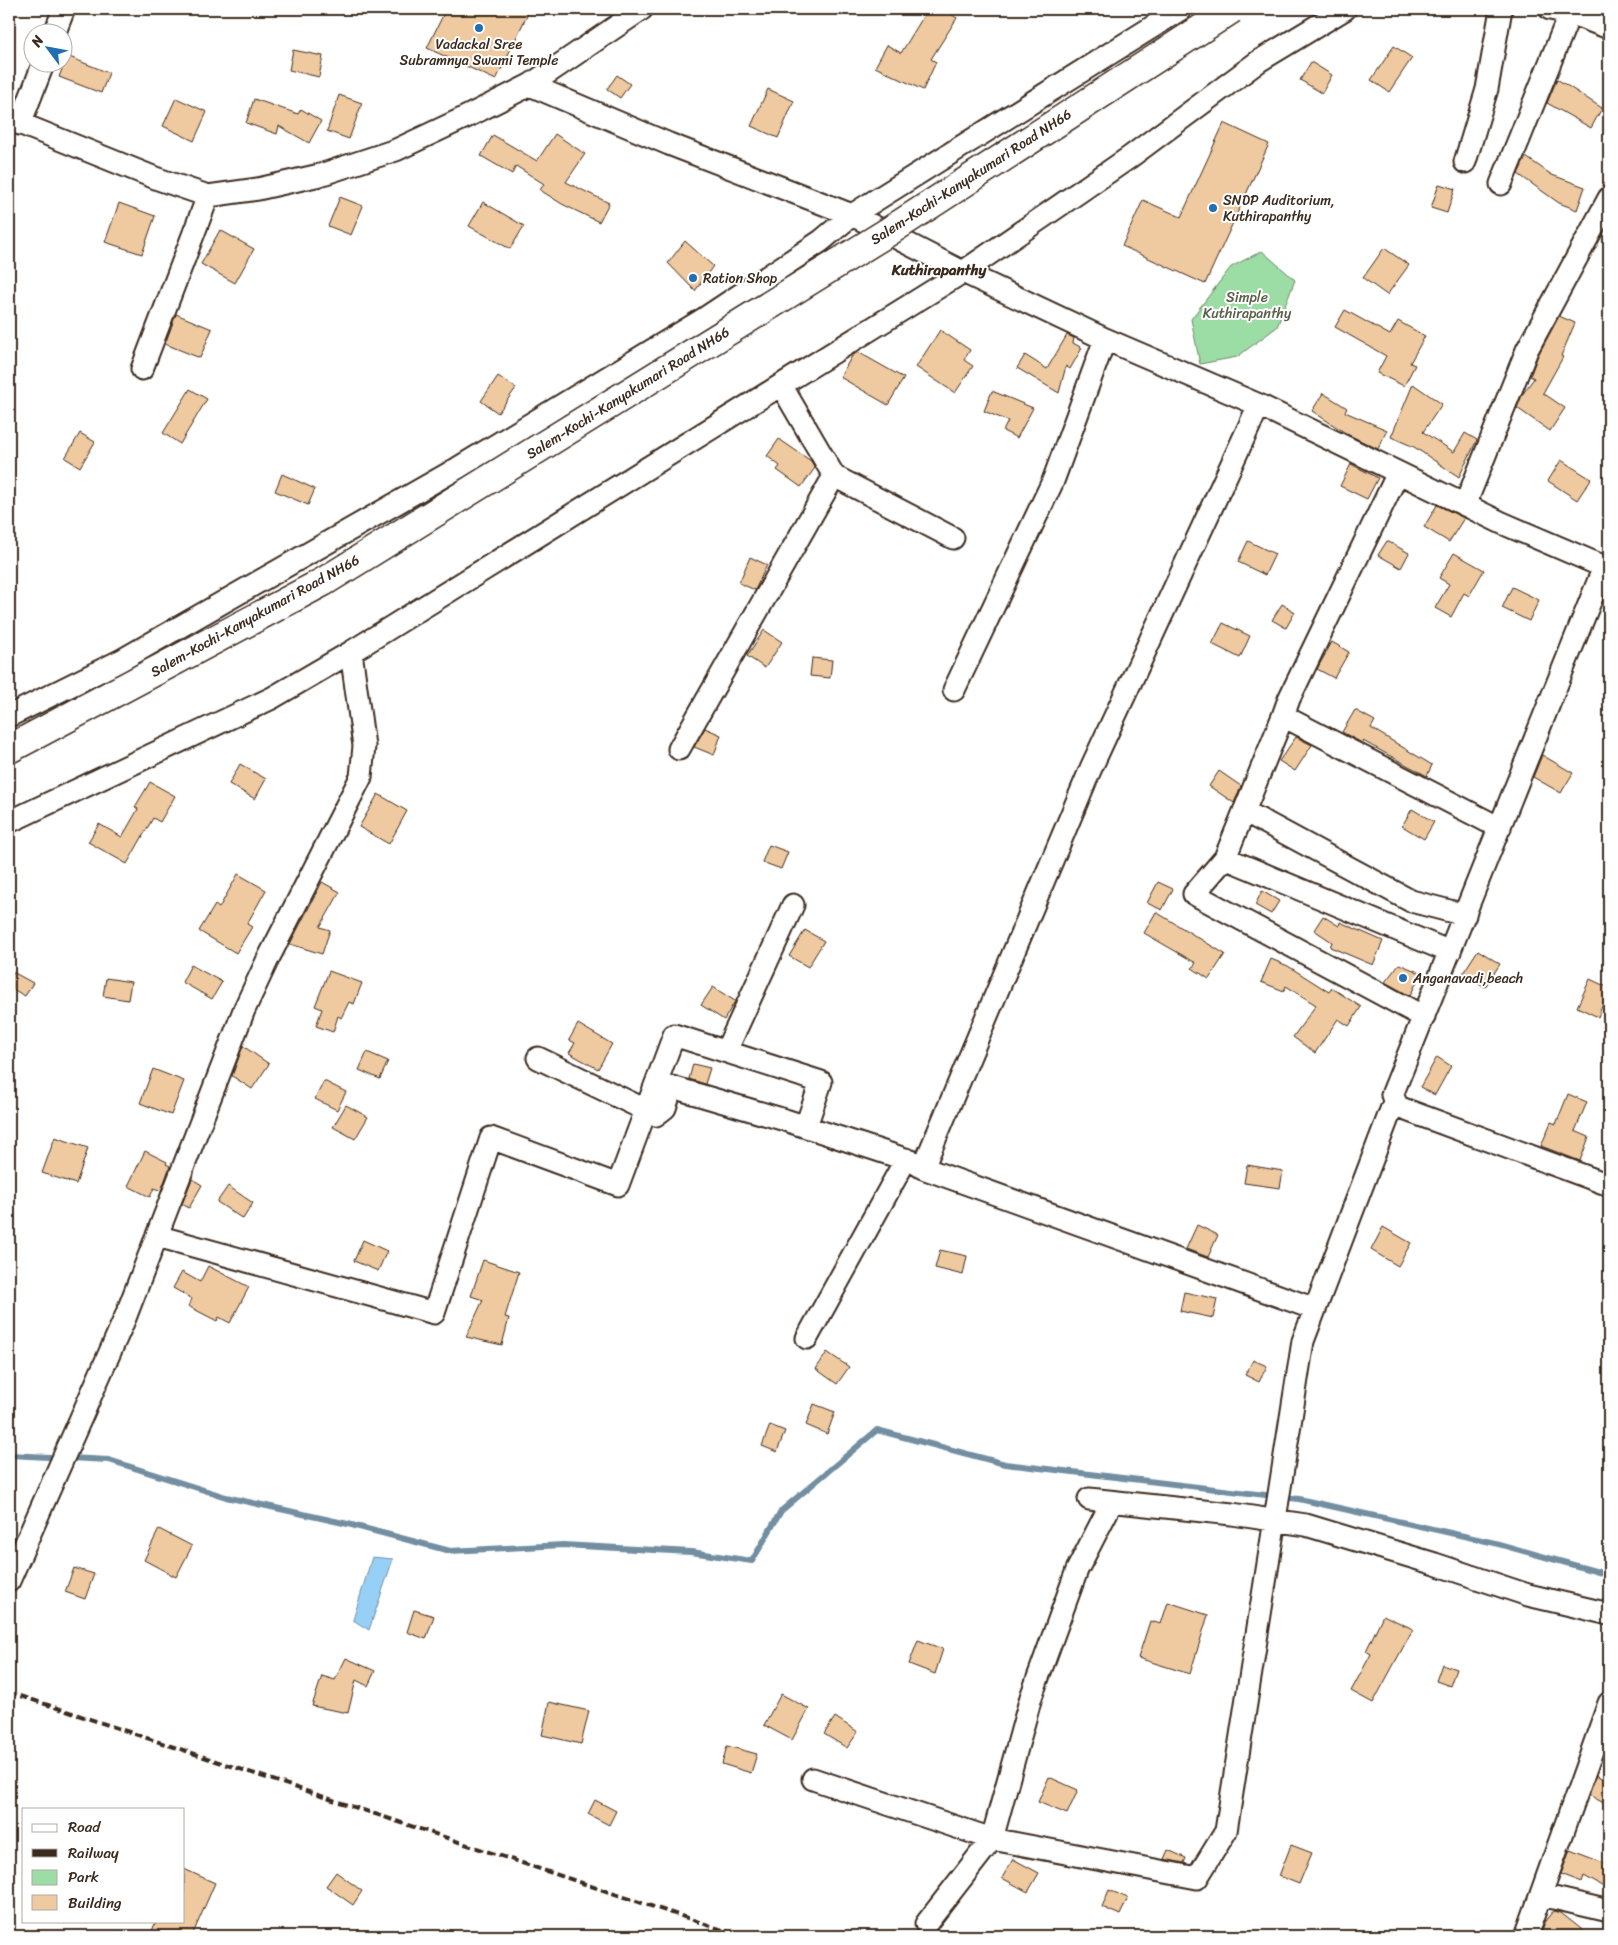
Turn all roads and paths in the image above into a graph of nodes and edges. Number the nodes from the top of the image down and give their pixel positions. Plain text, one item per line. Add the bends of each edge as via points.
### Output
1 (64, 9) edge
2 (642, 9) edge
3 (1181, 9) edge
4 (1232, 9) edge
5 (1345, 9) edge
6 (1501, 9) edge
7 (1560, 11) edge
8 (59, 22) edge
9 (1609, 28) edge
10 (39, 72) edge
11 (530, 85) junction
12 (15, 122) edge
13 (1465, 162) dead end
14 (1501, 184) dead end
15 (208, 196) junction
16 (1609, 198) edge
17 (852, 215) junction
18 (963, 272) junction
19 (1106, 339) junction
20 (142, 369) dead end
21 (781, 385) junction
22 (1259, 405) junction
23 (1398, 473) junction
24 (834, 476) junction
25 (1465, 505) junction
26 (953, 538) dead end
27 (1607, 568) edge
28 (351, 652) junction
29 (954, 690) dead end
30 (9, 716) edge
31 (1283, 716) junction
32 (9, 749) edge
33 (679, 749) dead end
34 (1244, 811) junction
35 (9, 822) edge
36 (1500, 828) junction
37 (1225, 858) junction
38 (793, 905) dead end
39 (1465, 915) junction
40 (1450, 952) junction
41 (1424, 1017) junction
42 (726, 1051) junction
43 (538, 1058) dead end
44 (1394, 1102) junction
45 (645, 1110) junction
46 (806, 1126) junction
47 (915, 1164) junction
48 (1609, 1185) edge
49 (157, 1236) junction
50 (1315, 1309) junction
51 (807, 1338) dead end
52 (1089, 1499) dead end
53 (1112, 1502) junction
54 (1276, 1520) junction
55 (9, 1581) edge
56 (1609, 1614) edge
57 (1609, 1703) edge
58 (812, 1779) dead end
59 (992, 1838) junction
60 (1541, 1895) junction
61 (1609, 1911) edge
62 (926, 1924) dead end
63 (1526, 1936) edge

1 - 8 street
2 - 11 street
3 - 17 street
4 - 32 highway, Salem-Kochi-Kanyakumari Road NH66, bridge via 888,232 323,582
5 - 18 street via 1259,61 1130,157
6 - 13 street via 1487,89
7 - 9 street
7 - 14 street
10 - 12 street
11 - 15 street via 396,150 320,175
11 - 17 street via 669,144
12 - 15 street
15 - 20 street
16 - 25 street via 1527,350
17 - 18 street
17 - 30 street via 821,240 702,320 458,468 120,661
18 - 19 street
18 - 21 street
19 - 22 street
19 - 29 street via 1053,481
21 - 24 street
21 - 28 street
22 - 23 street
22 - 47 street via 1091,768
23 - 25 street
23 - 31 street
24 - 26 street
24 - 33 street
25 - 27 street
27 - 36 street
28 - 35 street via 272,698
28 - 49 street via 364,746 361,776 244,1010
31 - 34 street
31 - 36 street
34 - 37 street
34 - 39 street via 1411,901
36 - 39 street
37 - 40 street
37 - 41 street via 1194,894
38 - 42 street
39 - 40 street
40 - 41 street
41 - 44 street via 1392,1095
42 - 45 street via 674,1035
42 - 46 street via 821,1082
43 - 45 street
44 - 48 street via 1398,1107
44 - 50 street
45 - 46 street via 656,1115 662,1113 672,1087
45 - 49 street via 618,1185 491,1138 434,1313
46 - 47 street
47 - 50 street
47 - 51 street
49 - 55 street via 125,1318
50 - 54 street via 1303,1341
52 - 53 street
53 - 54 street
53 - 59 street via 1077,1570 1031,1697
54 - 56 street via 1306,1525 1528,1595
54 - 59 street via 1226,1831 1197,1878
57 - 60 street
58 - 59 street
59 - 62 street
60 - 61 street
60 - 63 street

